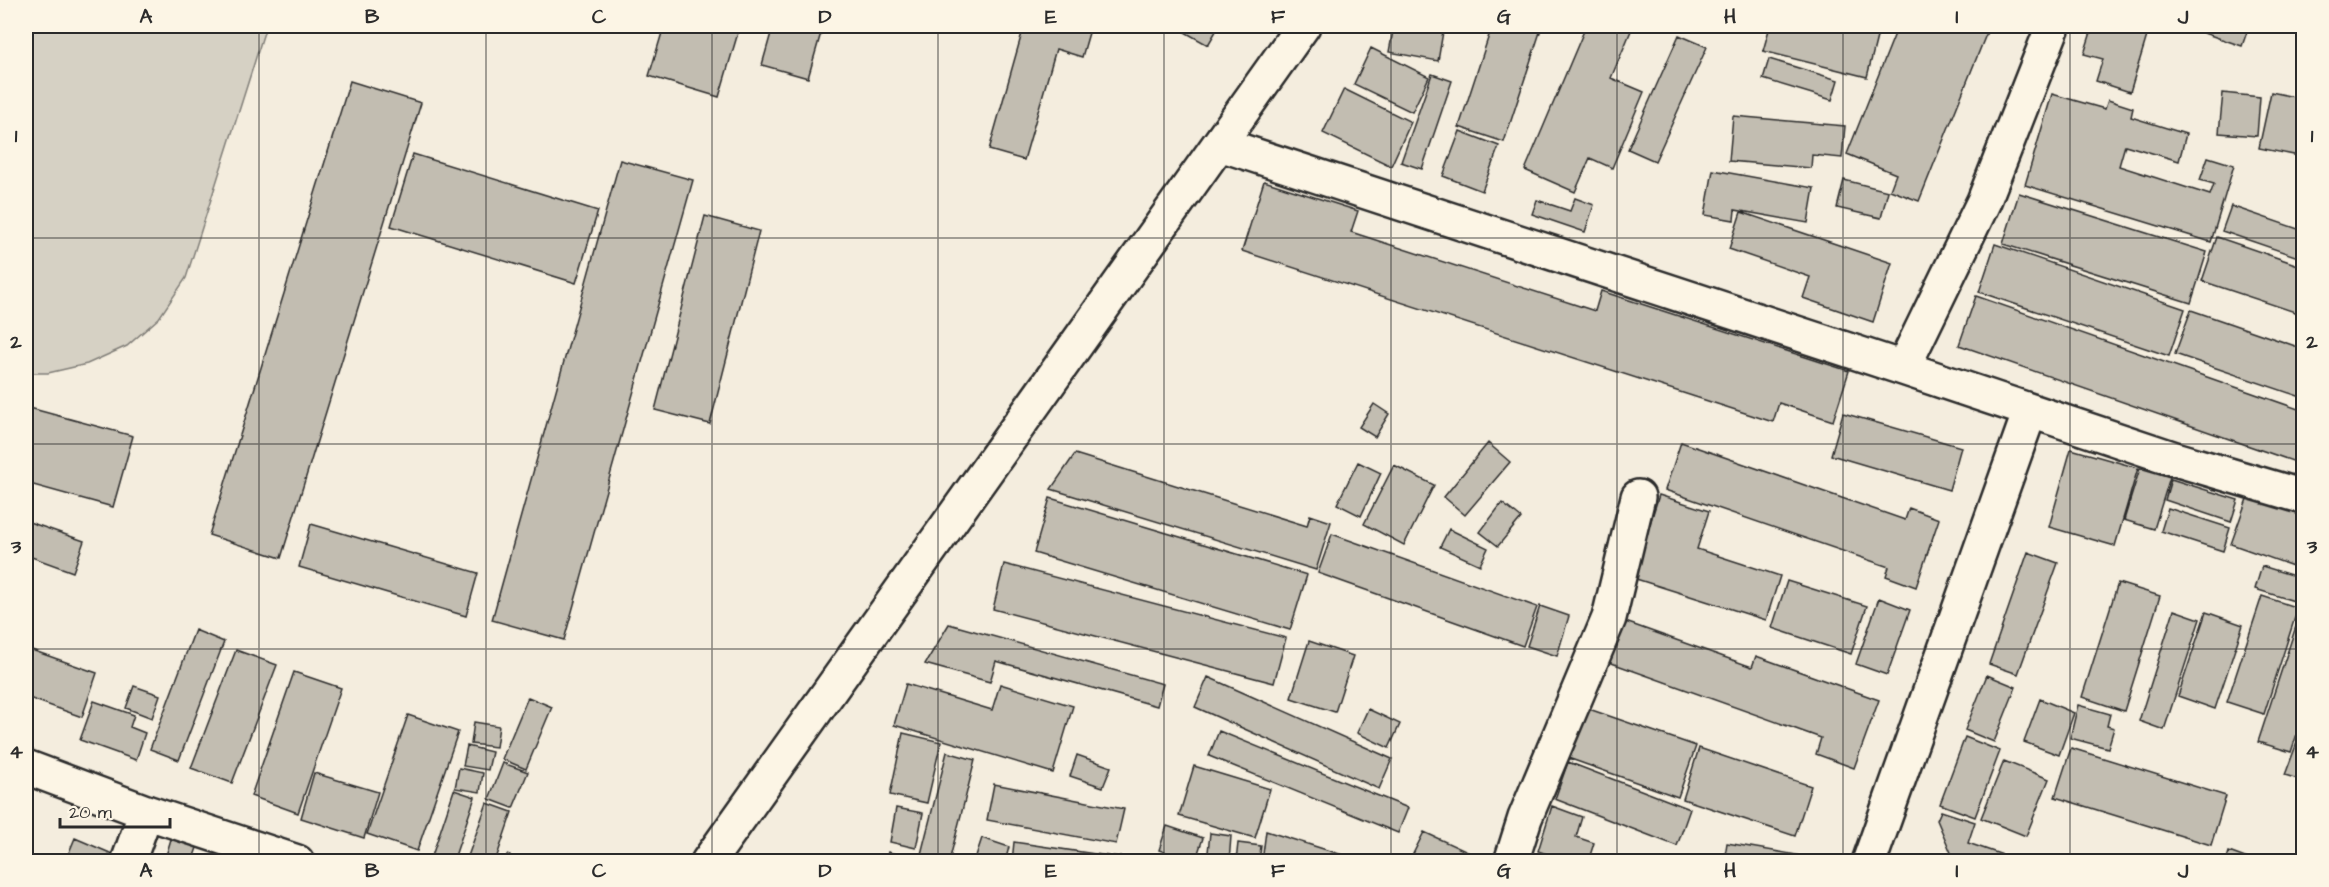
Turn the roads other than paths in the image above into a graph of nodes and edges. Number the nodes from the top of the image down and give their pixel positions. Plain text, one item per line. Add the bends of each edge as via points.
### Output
1 (2053, 26) edge
2 (1293, 32) edge
3 (1220, 144) junction
4 (1903, 368) junction
5 (2030, 411) junction
6 (1638, 497) dead end
7 (2304, 497) edge
8 (26, 767) edge
9 (146, 812) junction
10 (128, 861) edge
11 (297, 861) edge
12 (708, 861) edge
13 (1511, 861) edge
14 (1869, 861) edge

1 - 4 street via 1984,201
2 - 3 street
3 - 4 street
3 - 12 street
4 - 5 street
5 - 7 street
5 - 14 street
6 - 13 street via 1609,618 1525,818
8 - 9 street
9 - 10 street
9 - 11 street

